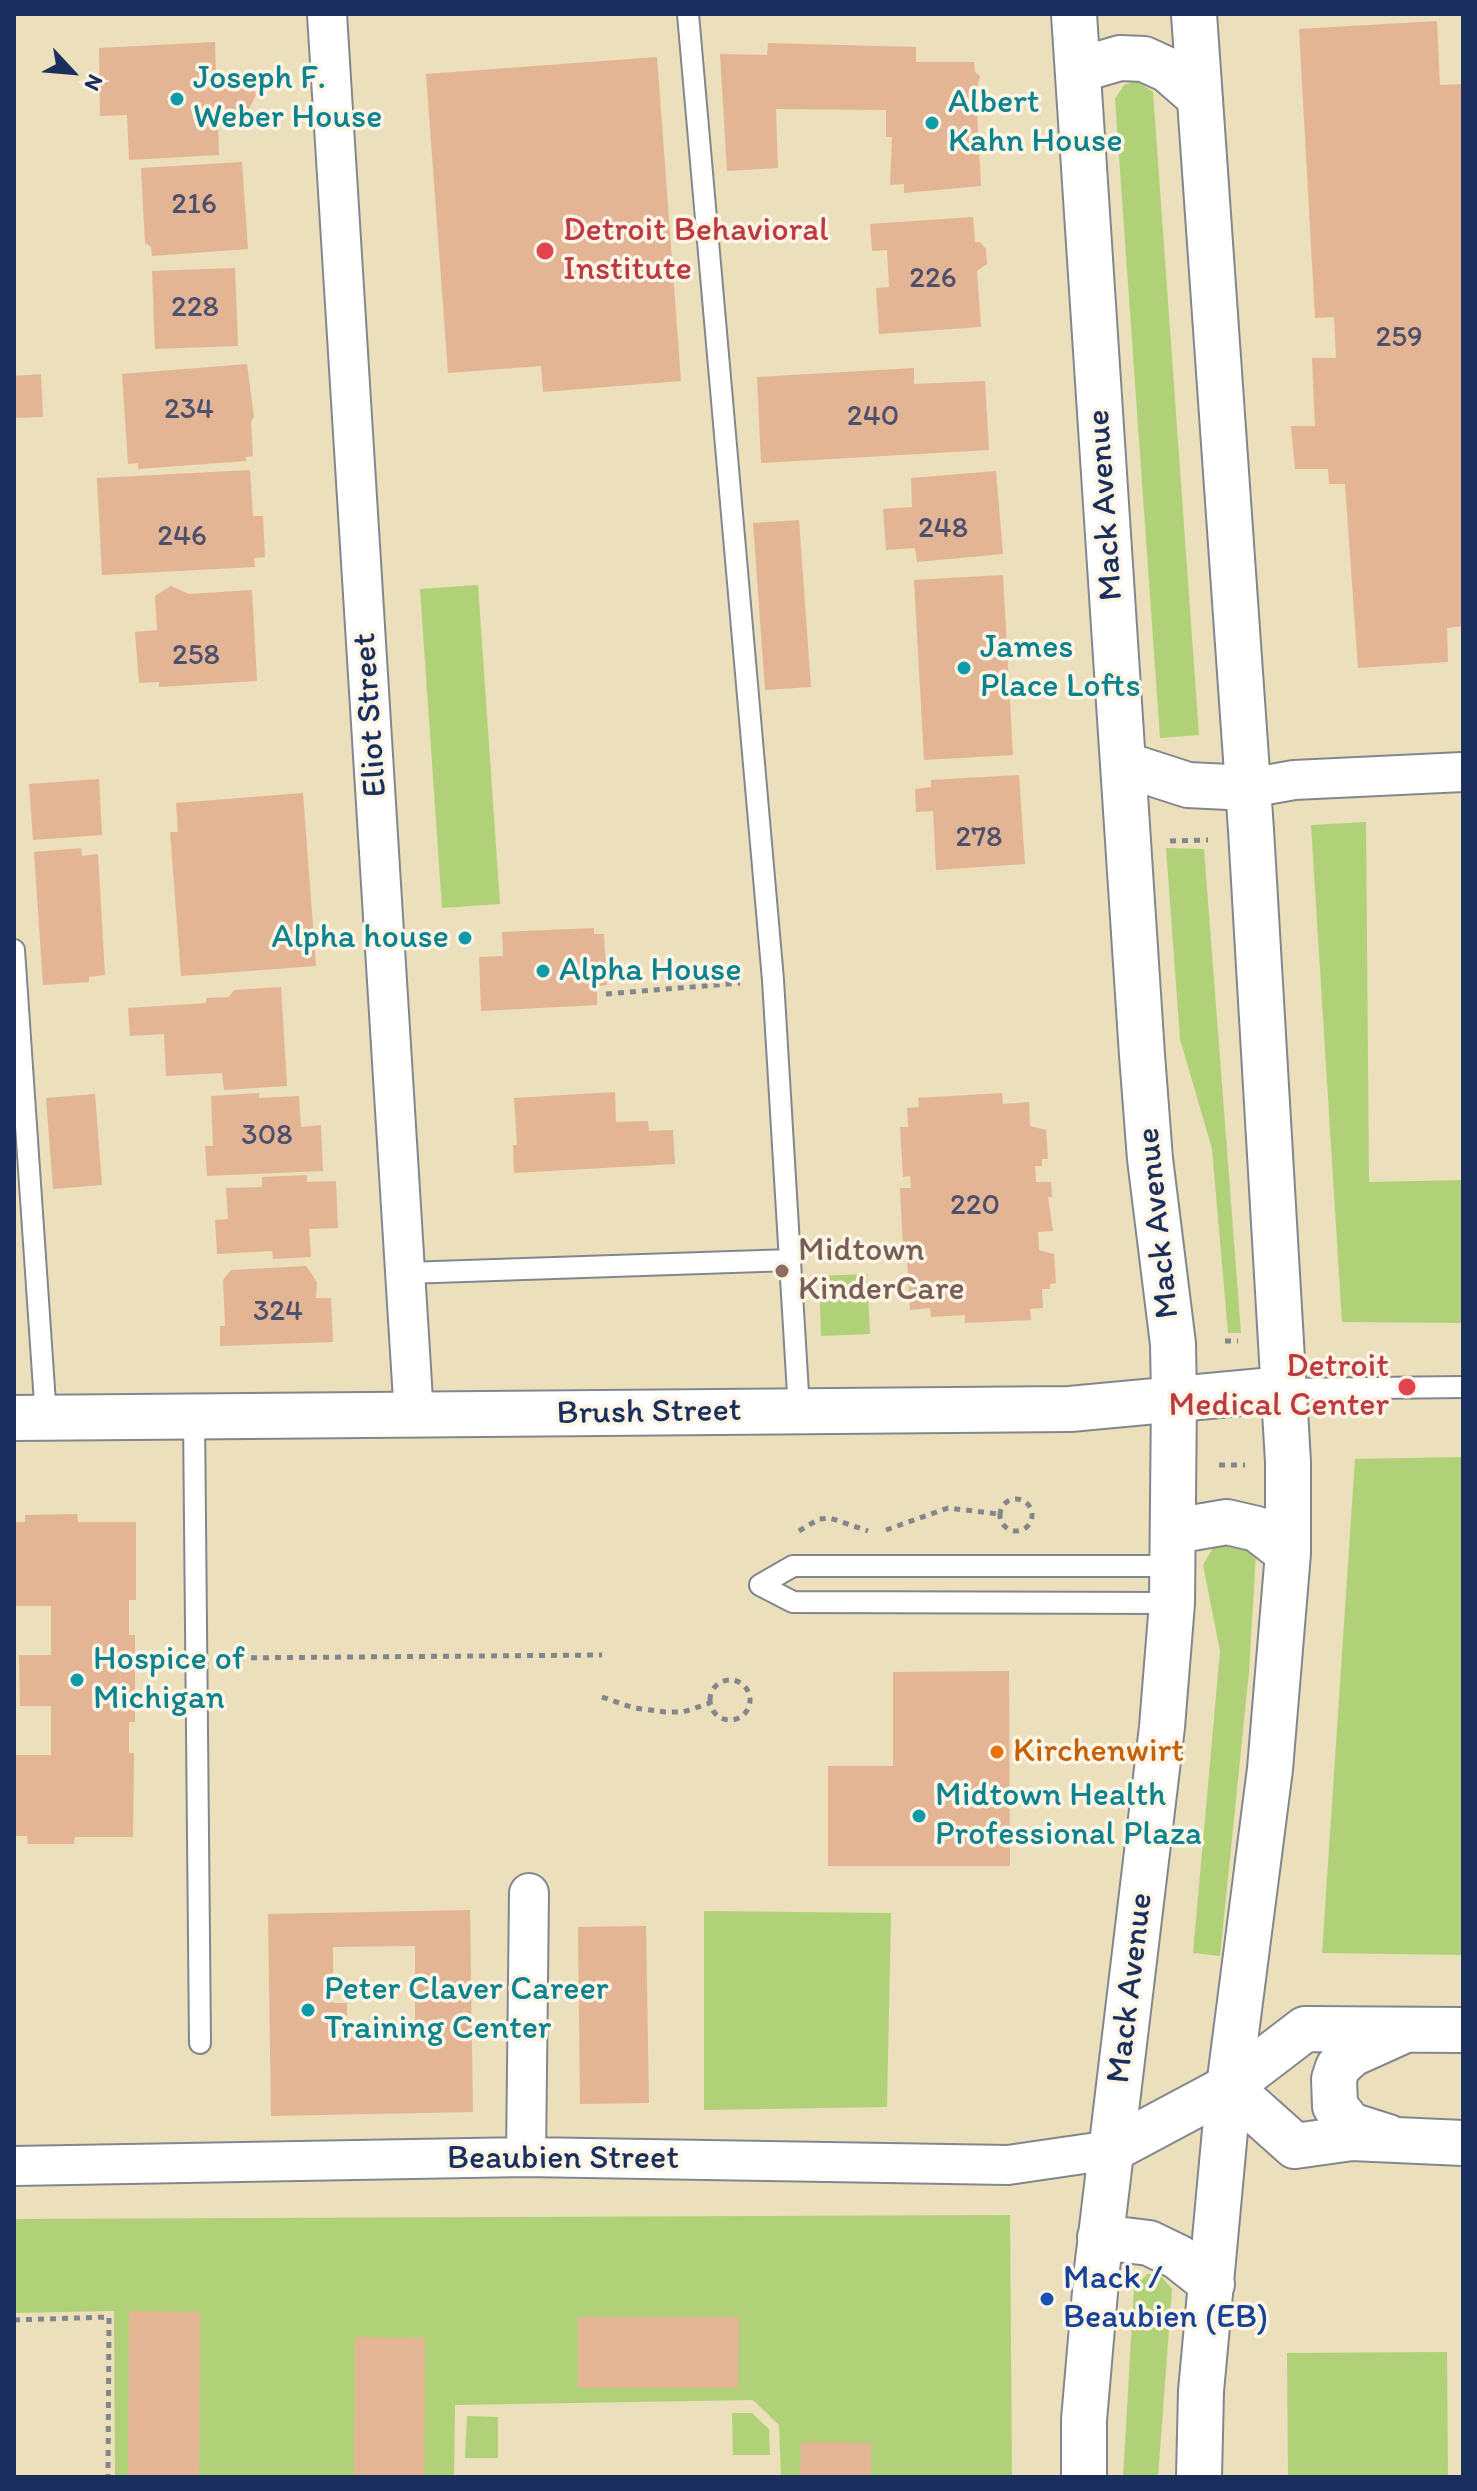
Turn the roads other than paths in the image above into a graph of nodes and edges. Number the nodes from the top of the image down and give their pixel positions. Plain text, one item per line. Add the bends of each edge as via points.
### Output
1 (327, 14) edge
2 (688, 14) edge
3 (1074, 14) edge
4 (1194, 14) edge
5 (1079, 70) junction
6 (1200, 98) junction
7 (1123, 764) junction
8 (1463, 772) edge
9 (1249, 788) junction
10 (14, 950) edge
11 (791, 1260) junction
12 (406, 1273) junction
13 (1463, 1387) edge
14 (1284, 1389) junction
15 (1174, 1397) junction
16 (799, 1410) junction
17 (414, 1416) junction
18 (194, 1417) junction
19 (30, 1418) edge
20 (1288, 1553) junction
21 (892, 1567) junction
22 (1173, 1567) junction
23 (892, 1602) junction
24 (529, 1893) dead end
25 (1405, 2030) junction
26 (1463, 2030) edge
27 (200, 2043) dead end
28 (1229, 2087) junction
29 (1390, 2138) junction
30 (1463, 2143) edge
31 (1111, 2150) junction
32 (526, 2157) junction
33 (14, 2166) edge
34 (1100, 2237) junction
35 (1212, 2284) junction
36 (1084, 2477) edge
37 (1199, 2477) edge

1 - 12 street, Eliot Street
2 - 11 lane via 773,980
3 - 5 main road, Mack Avenue
4 - 6 main road
5 - 6 main road via 1120,58 1144,59 1168,70
5 - 7 main road, Mack Avenue
6 - 9 main road
7 - 9 main road via 1188,785
7 - 15 main road, Mack Avenue via 1150,1159 1173,1344
8 - 9 street via 1294,780
9 - 14 main road
10 - 19 lane
11 - 12 lane
11 - 16 lane
12 - 17 street, Eliot Street
13 - 14 lane
14 - 15 main road, Brush Street
14 - 20 main road
15 - 16 main road, Brush Street via 1070,1409
15 - 22 main road, Mack Avenue
16 - 17 main road, Brush Street
17 - 18 main road, Brush Street
18 - 19 main road, Brush Street
18 - 27 lane
20 - 22 main road via 1257,1529 1227,1522
20 - 28 main road via 1270,1769
21 - 22 lane
21 - 23 lane
21 - 23 lane via 793,1566 760,1585 793,1602
22 - 23 lane
22 - 31 main road, Mack Avenue via 1162,1727
24 - 32 street
25 - 26 main road
25 - 28 main road via 1305,2029
25 - 29 main road via 1352,2054 1334,2079 1335,2106 1350,2125
28 - 29 main road via 1295,2146
28 - 31 main road
28 - 35 main road
29 - 30 main road
31 - 32 street, Beaubien Street via 1008,2165
31 - 34 main road, Mack Avenue
32 - 33 street, Beaubien Street
34 - 35 main road via 1149,2243 1178,2257
34 - 36 main road, Mack Avenue
35 - 37 main road

